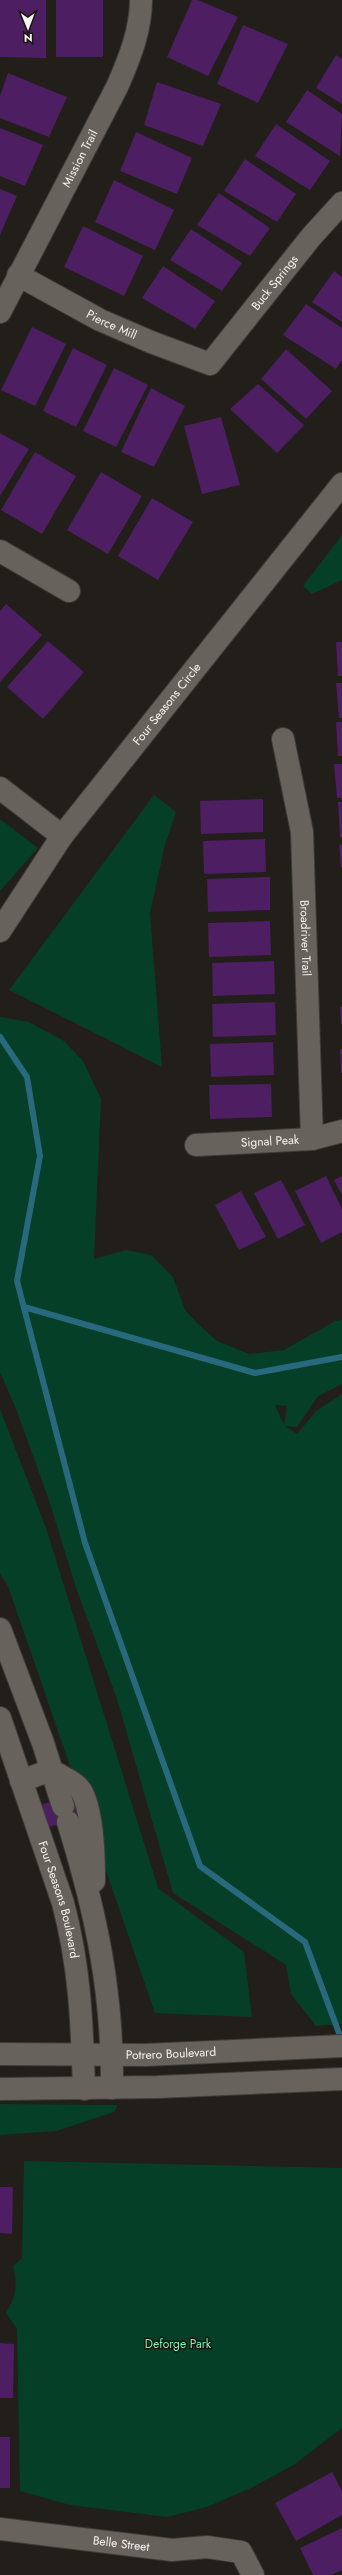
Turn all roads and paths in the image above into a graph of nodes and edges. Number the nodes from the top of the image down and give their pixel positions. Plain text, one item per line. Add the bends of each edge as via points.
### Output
1 (142, 0) edge
2 (342, 203) edge
3 (18, 275) junction
4 (0, 312) edge
5 (210, 364) joint
6 (342, 484) edge
7 (0, 551) edge
8 (69, 591) dead end
9 (283, 739) dead end
10 (0, 788) edge
11 (62, 836) junction
12 (0, 931) edge
13 (342, 1131) edge
14 (312, 1139) junction
15 (196, 1145) dead end
16 (0, 1629) edge
17 (0, 1718) edge
18 (51, 1770) junction
19 (21, 1782) junction
20 (80, 1861) junction
21 (52, 1871) junction
22 (94, 1912) junction
23 (342, 2046) edge
24 (0, 2054) edge
25 (83, 2054) junction
26 (112, 2054) junction
27 (333, 2080) edge
28 (112, 2088) junction
29 (0, 2089) edge
30 (84, 2089) junction
31 (0, 2529) edge
32 (253, 2575) edge

1 - 3 street, Mission Trail via 129,61 118,87
2 - 5 street, Buck Springs
3 - 4 street, Mission Trail
3 - 5 street, Pierce Mill via 100,320
6 - 11 street, Four Seasons Circle
7 - 8 street
9 - 14 street, Broadriver Trail via 302,832
10 - 11 street
11 - 12 street, Four Seasons Circle
13 - 14 street, Signal Peak
14 - 15 street, Signal Peak
16 - 18 street
17 - 19 street, Four Seasons Boulevard
18 - 19 street
18 - 20 street
18 - 22 street via 79,1788 87,1811 93,1846
19 - 21 street, Four Seasons Boulevard
20 - 21 street
20 - 22 street
21 - 25 street, Four Seasons Boulevard via 63,1903 76,1960
22 - 26 street via 108,1990
23 - 26 street, Potrero Boulevard
24 - 25 street, Potrero Boulevard
25 - 26 street, Potrero Boulevard
25 - 30 street, Four Seasons Boulevard
26 - 28 street
27 - 28 street
28 - 30 street
29 - 30 street
31 - 32 street, Belle Street via 172,2550 206,2547 241,2552

